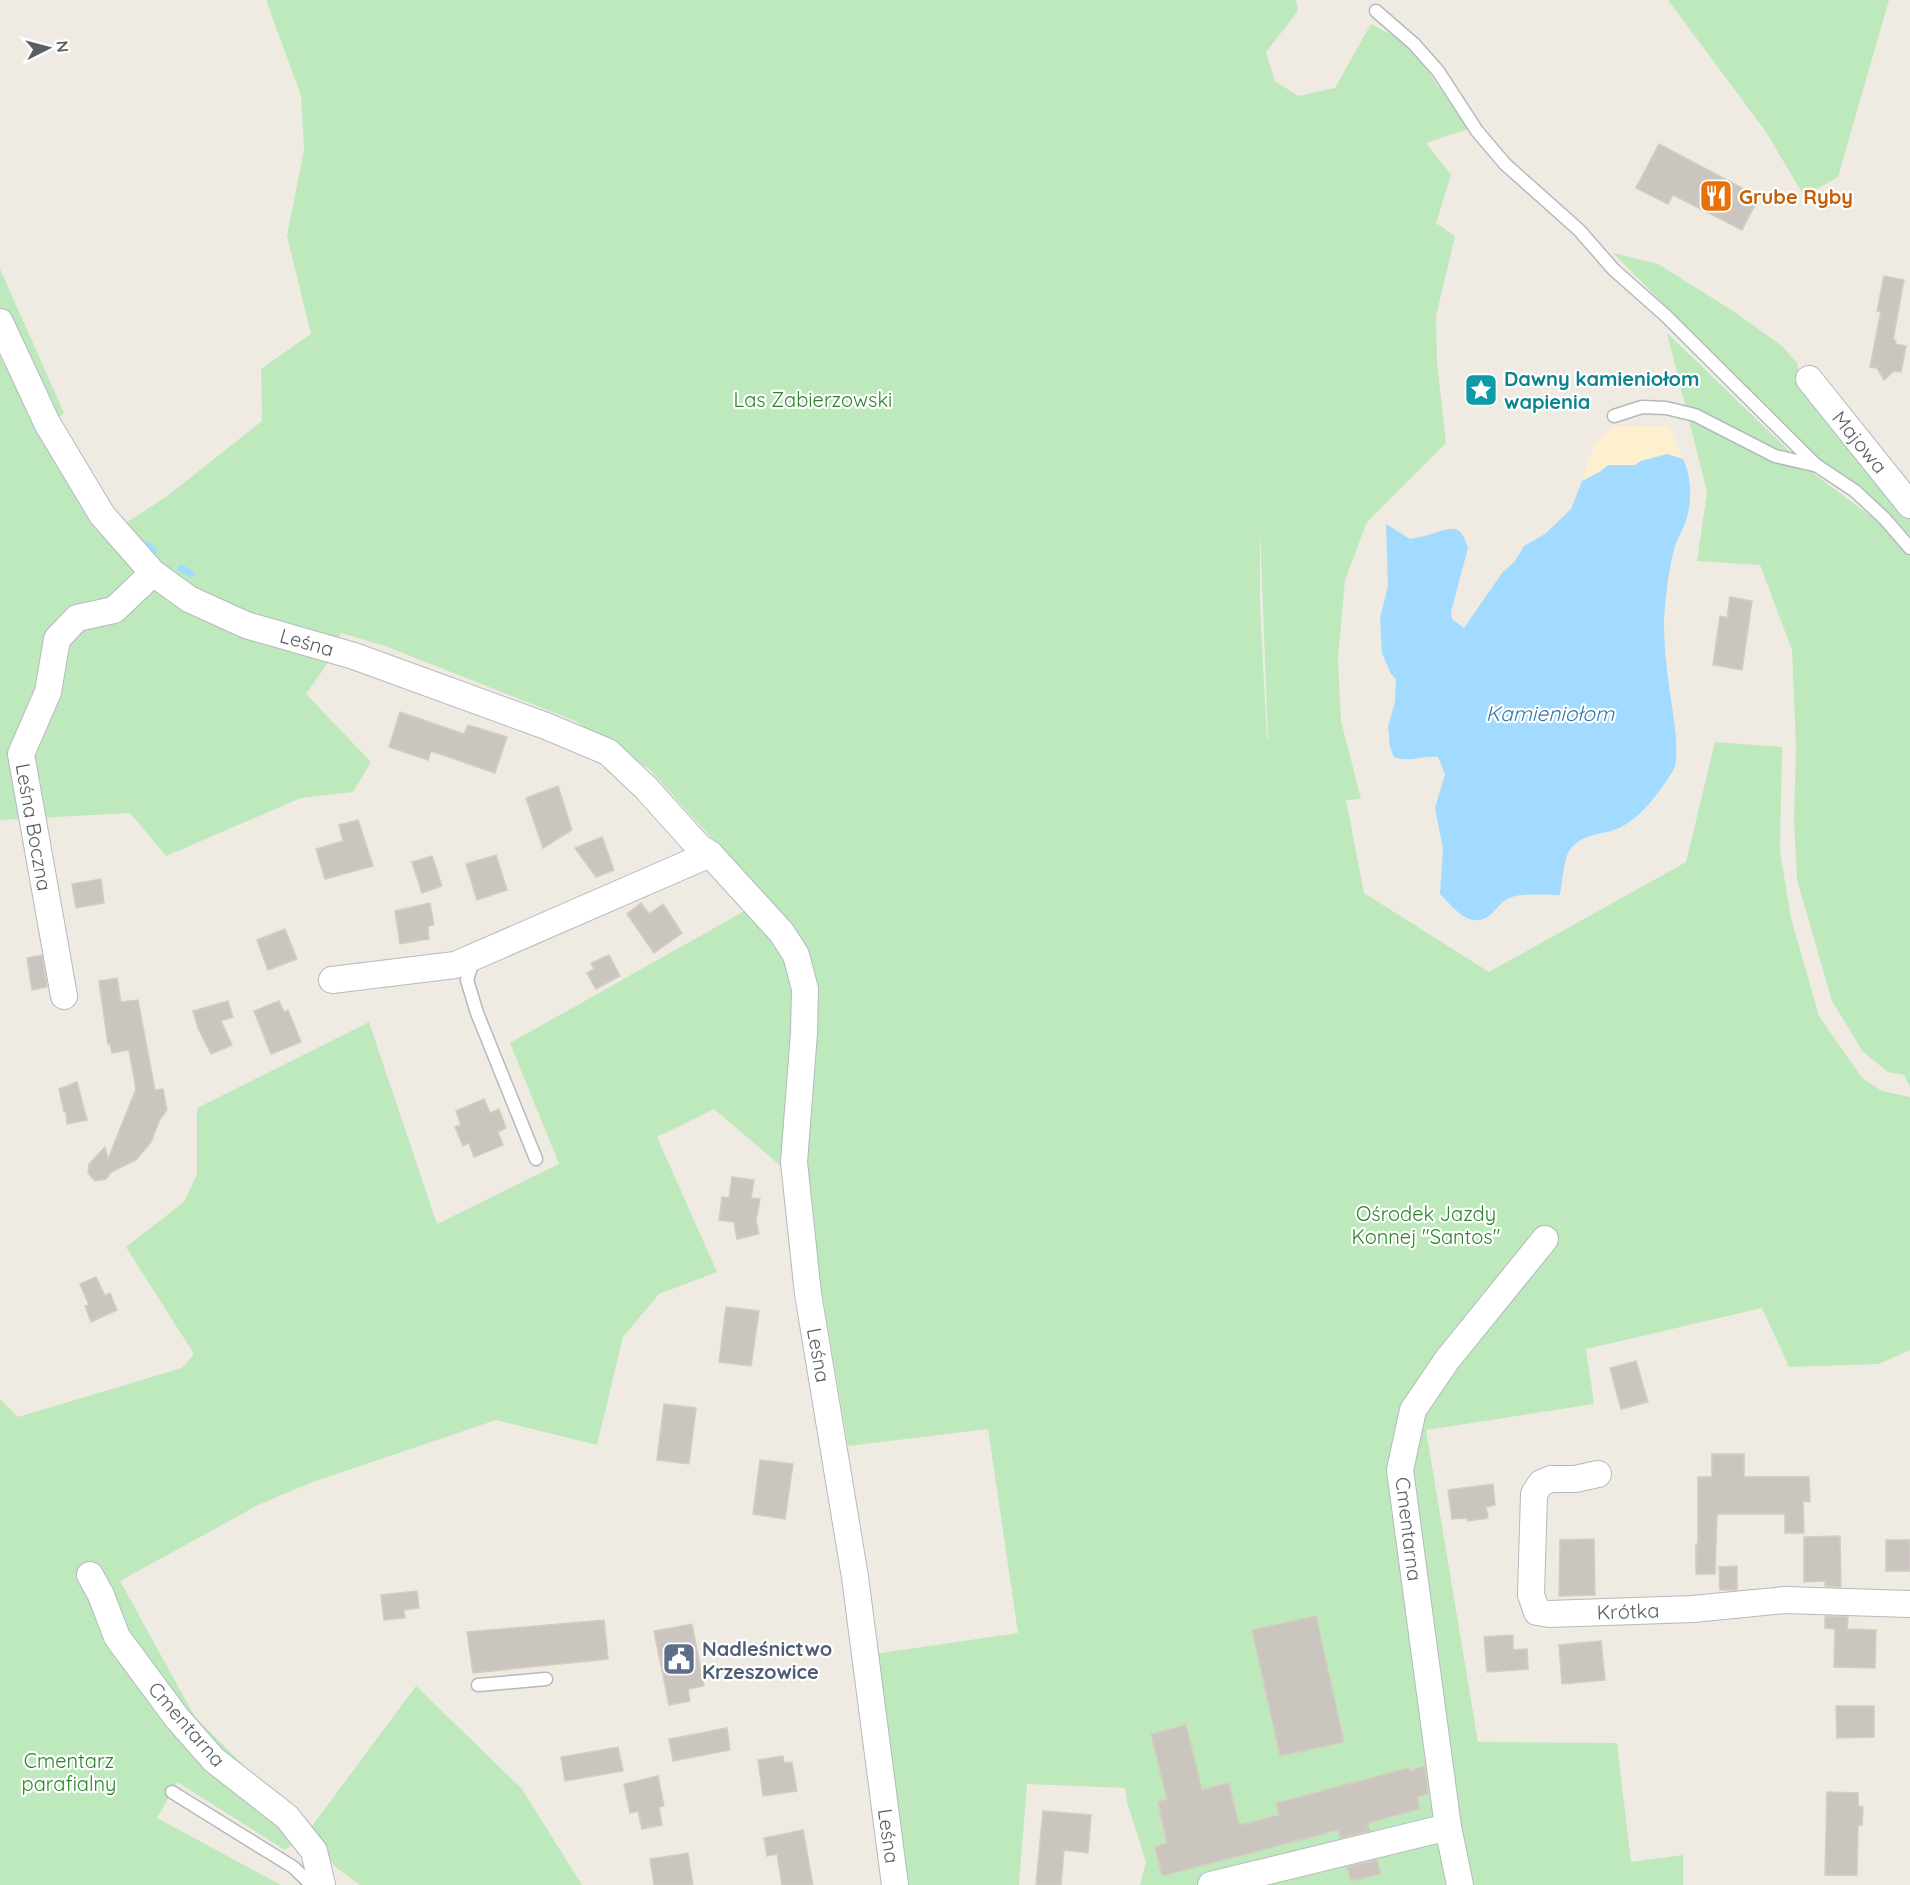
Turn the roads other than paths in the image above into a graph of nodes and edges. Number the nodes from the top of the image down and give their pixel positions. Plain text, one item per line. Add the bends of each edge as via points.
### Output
1 (1376, 11) dead end
2 (0, 322) edge
3 (1809, 379) dead end
4 (1614, 416) dead end
5 (1816, 465) junction
6 (1910, 506) edge
7 (1910, 548) edge
8 (153, 573) junction
9 (710, 854) junction
10 (475, 957) junction
11 (332, 980) dead end
12 (64, 996) dead end
13 (536, 1159) dead end
14 (1545, 1239) dead end
15 (1598, 1474) dead end
16 (90, 1575) dead end
17 (1910, 1604) edge
18 (546, 1679) dead end
19 (478, 1685) dead end
20 (172, 1792) dead end
21 (1448, 1827) junction
22 (312, 1885) edge
23 (322, 1885) edge
24 (895, 1885) edge
25 (1211, 1885) edge
26 (1460, 1885) edge

1 - 5 lane via 1438,71 1477,131 1505,164 1579,230 1614,270 1665,315
2 - 8 street, Leśna via 46,423 102,514
3 - 6 street, Majowa
4 - 5 lane via 1642,408 1666,408 1695,416 1775,456
5 - 7 lane via 1855,491
8 - 9 street, Leśna via 189,599 246,625 354,656 609,752
8 - 12 street, Leśna Boczna via 114,610 77,618 57,639 48,692 21,754
9 - 10 street
9 - 24 street, Leśna via 782,933 796,956 805,989 794,1162 808,1293 855,1577
10 - 11 street via 455,964
10 - 13 lane via 467,980 470,991
14 - 21 street, Cmentarna via 1447,1360 1413,1410 1400,1470
15 - 17 street, Krótka via 1551,1479 1541,1483 1534,1494 1531,1595 1537,1612 1693,1609 1785,1600
16 - 23 street, Cmentarna via 117,1637 177,1718 214,1760 287,1817 314,1851
18 - 19 lane
20 - 22 lane via 293,1867
21 - 25 street
21 - 26 street, Cmentarna

